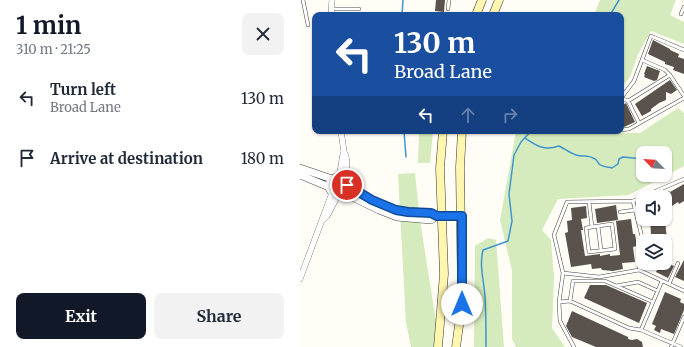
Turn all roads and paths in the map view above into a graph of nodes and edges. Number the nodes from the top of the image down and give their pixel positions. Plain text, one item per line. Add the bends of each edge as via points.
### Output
1 (303, 0) edge
2 (332, 0) edge
3 (449, 0) edge
4 (482, 0) edge
5 (499, 0) edge
6 (684, 7) edge
7 (359, 9) dead end
8 (448, 9) dead end
9 (331, 12) edge
10 (477, 12) edge
11 (494, 12) edge
12 (681, 14) dead end
13 (308, 25) dead end
14 (684, 50) edge
15 (642, 60) junction
16 (670, 75) junction
17 (624, 94) edge
18 (684, 97) edge
19 (624, 99) edge
20 (628, 101) junction
21 (639, 123) junction
22 (624, 130) edge
23 (341, 134) edge
24 (443, 134) edge
25 (462, 134) edge
26 (300, 168) edge
27 (300, 174) edge
28 (684, 179) edge
29 (340, 180) junction
30 (335, 192) junction
31 (633, 201) junction
32 (589, 202) junction
33 (635, 210) junction
34 (620, 212) dead end
35 (440, 216) junction
36 (462, 216) junction
37 (598, 226) junction
38 (592, 227) junction
39 (641, 234) edge
40 (601, 250) junction
41 (678, 263) dead end
42 (639, 270) joint
43 (563, 274) junction
44 (300, 275) edge
45 (662, 281) junction
46 (669, 284) junction
47 (616, 286) junction
48 (658, 291) junction
49 (684, 291) edge
50 (570, 301) junction
51 (559, 302) junction
52 (653, 302) junction
53 (684, 318) edge
54 (641, 330) junction
55 (672, 345) edge
56 (438, 347) edge
57 (456, 347) edge
58 (574, 347) edge
59 (681, 347) edge

1 - 13 lane
2 - 9 street
3 - 8 lane
4 - 10 main road
5 - 11 main road
6 - 12 lane
7 - 9 lane
14 - 15 lane via 651,36
15 - 16 lane via 665,70
15 - 17 lane via 634,81
16 - 18 lane
16 - 20 lane
18 - 21 lane
19 - 20 lane
20 - 21 lane
21 - 22 lane
23 - 29 street via 344,152
24 - 35 main road
25 - 36 main road
26 - 29 street
27 - 30 street
28 - 31 lane
29 - 30 street via 330,181
29 - 30 street via 347,188
29 - 35 street via 372,200 396,210
30 - 35 street via 396,216 431,220
30 - 44 street
31 - 32 lane
31 - 33 lane
32 - 38 lane
32 - 43 lane via 567,202 554,234
33 - 34 lane
33 - 39 lane
35 - 36 street
35 - 56 main road via 444,274
36 - 57 main road via 462,304
37 - 38 lane
37 - 40 lane
37 - 40 lane via 612,224 615,248
38 - 40 lane via 586,228 589,252
41 - 46 lane
42 - 43 lane via 599,277
42 - 45 lane
43 - 51 lane
45 - 46 lane
45 - 48 lane
46 - 49 lane
47 - 48 lane via 638,282
47 - 50 lane via 605,282 573,281
47 - 52 lane
48 - 52 lane
50 - 51 lane
50 - 54 lane via 629,328
51 - 58 lane via 560,321
52 - 54 lane
53 - 55 lane
54 - 55 lane
55 - 59 lane

